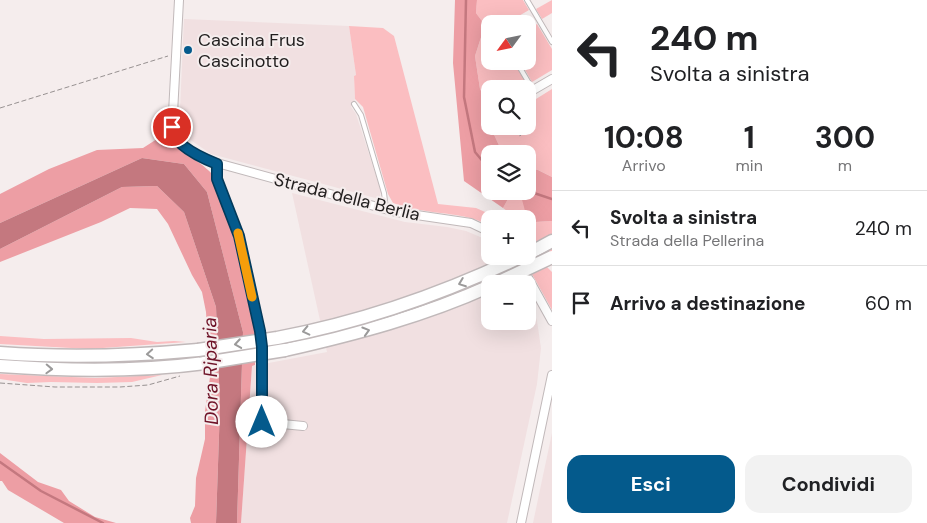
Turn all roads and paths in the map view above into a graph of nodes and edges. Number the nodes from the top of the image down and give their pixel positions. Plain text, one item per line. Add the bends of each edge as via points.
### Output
1 (179, 0) edge
2 (527, 0) edge
3 (552, 42) edge
4 (176, 54) junction
5 (552, 79) edge
6 (536, 88) edge
7 (354, 104) dead end
8 (0, 108) edge
9 (217, 164) junction
10 (386, 209) junction
11 (481, 228) edge
12 (552, 241) edge
13 (536, 250) edge
14 (552, 256) edge
15 (502, 265) edge
16 (521, 265) edge
17 (513, 275) edge
18 (481, 290) edge
19 (552, 321) edge
20 (0, 353) edge
21 (0, 366) edge
22 (552, 375) edge
23 (181, 376) dead end
24 (0, 383) edge
25 (303, 426) dead end
26 (521, 523) edge

1 - 4 street
2 - 3 lane
4 - 8 path
4 - 9 street, Strada della Berlia via 172,132 184,146
5 - 6 street
7 - 10 lane via 360,114
9 - 10 street, Strada della Berlia
9 - 25 street via 217,179 239,236 260,331 262,422
10 - 11 street, Strada della Berlia via 471,223
12 - 13 main road
14 - 17 main road, bridge
15 -> 20 main road, bridge via 431,295 353,320 277,338 198,350 95,357
16 - 19 street
21 -> 18 main road, bridge via 89,370 205,363 352,335 437,308
22 - 26 street
23 - 24 path via 148,385 120,387

